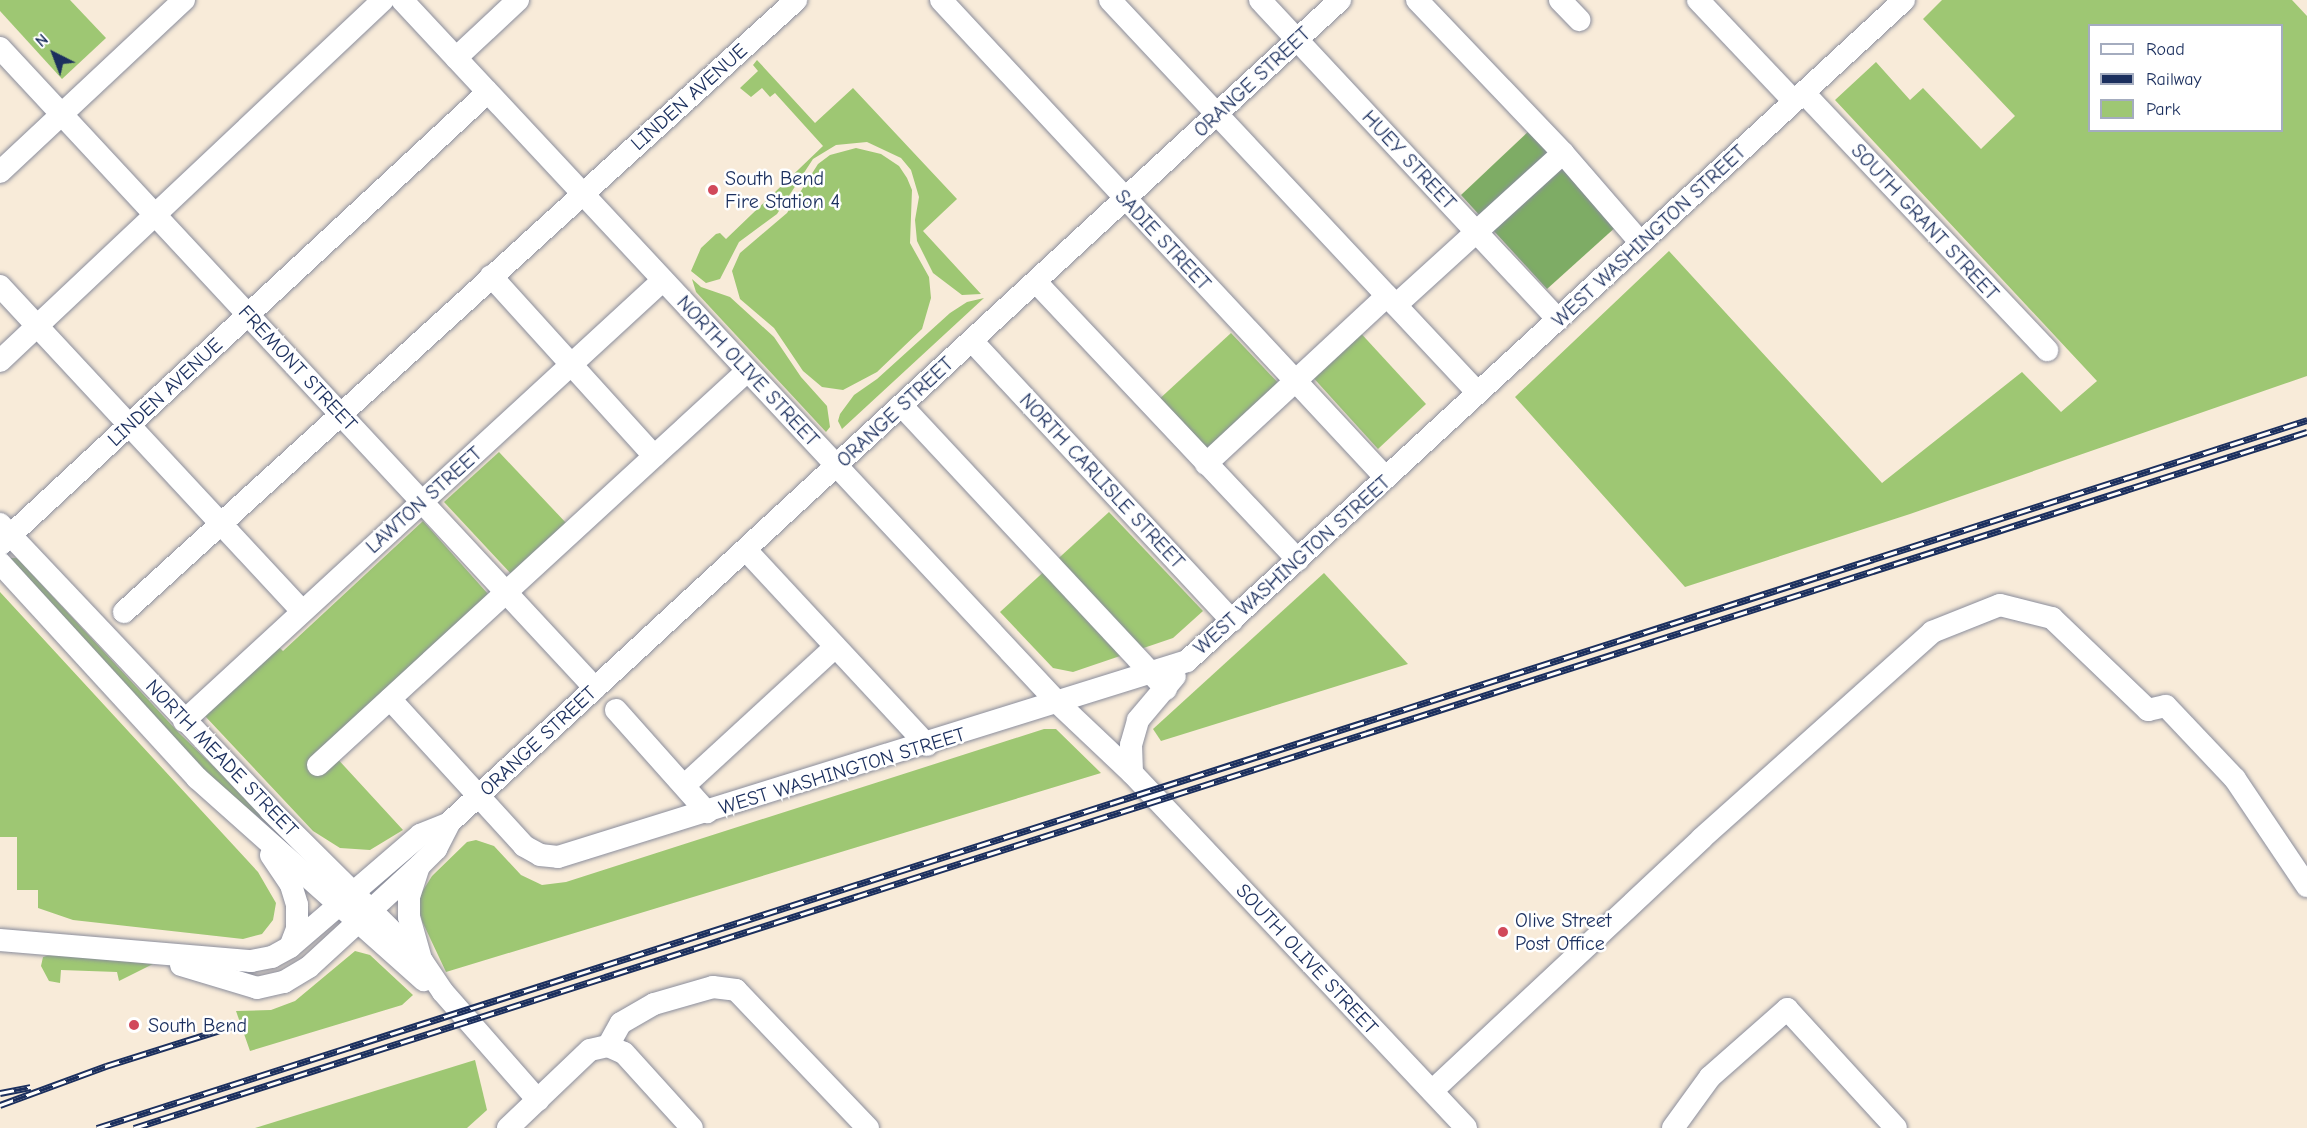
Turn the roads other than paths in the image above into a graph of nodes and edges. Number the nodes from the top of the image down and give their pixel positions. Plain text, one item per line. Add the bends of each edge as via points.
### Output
1 (182, 0) edge
2 (383, 0) edge
3 (402, 0) edge
4 (518, 0) edge
5 (796, 0) edge
6 (941, 0) edge
7 (1110, 0) edge
8 (1260, 0) edge
9 (1340, 0) edge
10 (1417, 0) edge
11 (1560, 0) edge
12 (1698, 0) edge
13 (1904, 0) edge
14 (1579, 20) dead end
15 (1297, 40) junction
16 (0, 48) edge
17 (456, 58) junction
18 (488, 92) junction
19 (1799, 97) junction
20 (1219, 113) junction
21 (61, 114) junction
22 (1563, 153) junction
23 (0, 172) edge
24 (583, 194) junction
25 (1125, 200) junction
26 (156, 215) junction
27 (1476, 232) junction
28 (1641, 243) junction
29 (491, 276) junction
30 (663, 280) junction
31 (1036, 282) junction
32 (0, 286) edge
33 (1391, 301) junction
34 (248, 315) junction
35 (1558, 320) junction
36 (38, 325) junction
37 (972, 341) junction
38 (2047, 350) dead end
39 (0, 361) edge
40 (572, 364) junction
41 (747, 371) junction
42 (1296, 381) junction
43 (1478, 393) junction
44 (902, 406) junction
45 (342, 414) junction
46 (128, 425) junction
47 (654, 456) junction
48 (1206, 464) junction
49 (837, 466) junction
50 (1386, 478) junction
51 (423, 502) junction
52 (220, 523) junction
53 (3, 535) edge
54 (746, 549) junction
55 (1298, 560) junction
56 (0, 563) edge
57 (505, 590) junction
58 (302, 611) junction
59 (124, 612) dead end
60 (1232, 621) junction
61 (834, 648) junction
62 (1159, 682) junction
63 (595, 688) junction
64 (390, 699) junction
65 (1058, 703) junction
66 (616, 710) dead end
67 (184, 721) junction
68 (927, 745) junction
69 (318, 765) dead end
70 (1132, 773) junction
71 (685, 785) junction
72 (1148, 790) joint
73 (479, 795) junction
74 (707, 812) junction
75 (449, 823) junction
76 (251, 827) junction
77 (420, 865) junction
78 (2307, 886) edge
79 (348, 899) junction
80 (365, 916) junction
81 (0, 940) edge
82 (119, 947) junction
83 (290, 947) junction
84 (422, 961) junction
85 (442, 992) junction
86 (608, 1046) junction
87 (1432, 1091) junction
88 (538, 1100) junction
89 (856, 1124) edge
90 (685, 1126) edge
91 (510, 1127) edge
92 (1466, 1128) edge
93 (1673, 1128) edge
94 (1896, 1128) edge

1 - 21 street
2 - 26 street
3 - 17 street, NORTH OLIVE STREET
4 - 17 street
5 - 24 street, LINDEN AVENUE
6 - 25 street, SADIE STREET
7 - 20 street
8 - 15 street, HUEY STREET
9 - 15 street, ORANGE STREET
10 - 22 street
11 - 14 street
12 - 19 street, SOUTH GRANT STREET
13 - 19 street, WEST WASHINGTON STREET
15 - 20 street, ORANGE STREET
15 - 27 street, HUEY STREET
16 - 21 street, FREMONT STREET
17 - 18 street, NORTH OLIVE STREET
18 - 24 street, NORTH OLIVE STREET
18 - 34 street, LINDEN AVENUE
19 - 28 street, WEST WASHINGTON STREET
19 - 38 street, SOUTH GRANT STREET
20 - 25 street, ORANGE STREET
20 - 33 street
21 - 23 street
21 - 26 street, FREMONT STREET
22 - 27 street
22 - 28 street
24 - 29 street, LINDEN AVENUE
24 - 30 street, NORTH OLIVE STREET
25 - 31 street, ORANGE STREET
25 - 42 street, SADIE STREET
26 - 34 street, FREMONT STREET
26 - 36 street
27 - 33 street
27 - 35 street, HUEY STREET
28 - 35 street, WEST WASHINGTON STREET
29 - 40 street
29 - 45 street, LINDEN AVENUE
30 - 40 street, LAWTON STREET
30 - 41 street, NORTH OLIVE STREET
31 - 37 street, ORANGE STREET
31 - 48 street
32 - 36 street
33 - 42 street
33 - 43 street
34 - 45 street, FREMONT STREET
34 - 46 street, LINDEN AVENUE
35 - 43 street, WEST WASHINGTON STREET
36 - 39 street
36 - 46 street
37 - 44 street, ORANGE STREET
37 - 60 street, NORTH CARLISLE STREET
40 - 47 street
40 - 51 street, LAWTON STREET
41 - 47 street
41 - 49 street, NORTH OLIVE STREET
42 - 48 street
42 - 50 street, SADIE STREET
43 - 50 street, WEST WASHINGTON STREET
44 - 49 street, ORANGE STREET
44 - 62 street
45 - 51 street, FREMONT STREET
45 - 52 street, LINDEN AVENUE
46 - 52 street
46 - 53 street, LINDEN AVENUE
47 - 57 street
48 - 55 street
49 - 54 street, ORANGE STREET
49 - 65 street, NORTH OLIVE STREET
50 - 55 street, WEST WASHINGTON STREET
51 - 57 street, FREMONT STREET
51 - 58 street, LAWTON STREET
52 - 58 street
52 - 59 street, LINDEN AVENUE
53 - 67 street, NORTH MEADE STREET
54 - 61 street
54 - 63 street, ORANGE STREET
55 - 60 street, WEST WASHINGTON STREET
56 - 76 street, NORTH MEADE STREET via 197,778
57 - 63 street, FREMONT STREET
57 - 64 street
58 - 67 street, LAWTON STREET
60 - 62 street, WEST WASHINGTON STREET
61 - 68 street
61 - 71 street
62 - 65 street, WEST WASHINGTON STREET
62 - 70 street, WEST WASHINGTON STREET via 1138,720 1131,745
63 - 73 street, ORANGE STREET
64 - 69 street
64 - 73 street, WEST WASHINGTON STREET
65 - 68 street, WEST WASHINGTON STREET
65 - 70 street, NORTH OLIVE STREET
66 - 71 street
67 - 79 street, NORTH MEADE STREET
68 - 74 street, WEST WASHINGTON STREET
70 - 72 street, NORTH OLIVE STREET
71 - 74 street
72 - 87 street, SOUTH OLIVE STREET
73 - 74 street, WEST WASHINGTON STREET via 524,846 540,855 558,857
73 - 75 street, ORANGE STREET
75 - 77 street, ORANGE STREET via 436,849
75 - 79 street, ORANGE STREET via 420,835
76 - 79 street, NORTH MEADE STREET
76 - 83 street via 291,885 297,929
77 - 80 street, ORANGE STREET
77 - 84 street, ORANGE STREET via 409,897 409,917
78 - 87 street via 2235,779 2166,706 2148,710 2052,618 2000,605 1932,632 1702,838
79 - 80 street, NORTH MEADE STREET
79 - 83 street
80 - 82 street via 309,967 284,982 257,988
80 - 84 street, NORTH MEADE STREET
80 - 85 street, NORTH MEADE STREET via 410,970
81 - 82 street
82 - 83 street via 251,961 272,957
84 - 85 street, NORTH MEADE STREET
85 - 88 street, NORTH MEADE STREET
86 - 88 street via 590,1050
86 - 89 street via 621,1023 654,1004 713,987 736,990
86 - 90 street via 624,1053
87 - 92 street, SOUTH OLIVE STREET
88 - 91 street
93 - 94 street via 1710,1077 1787,1009

